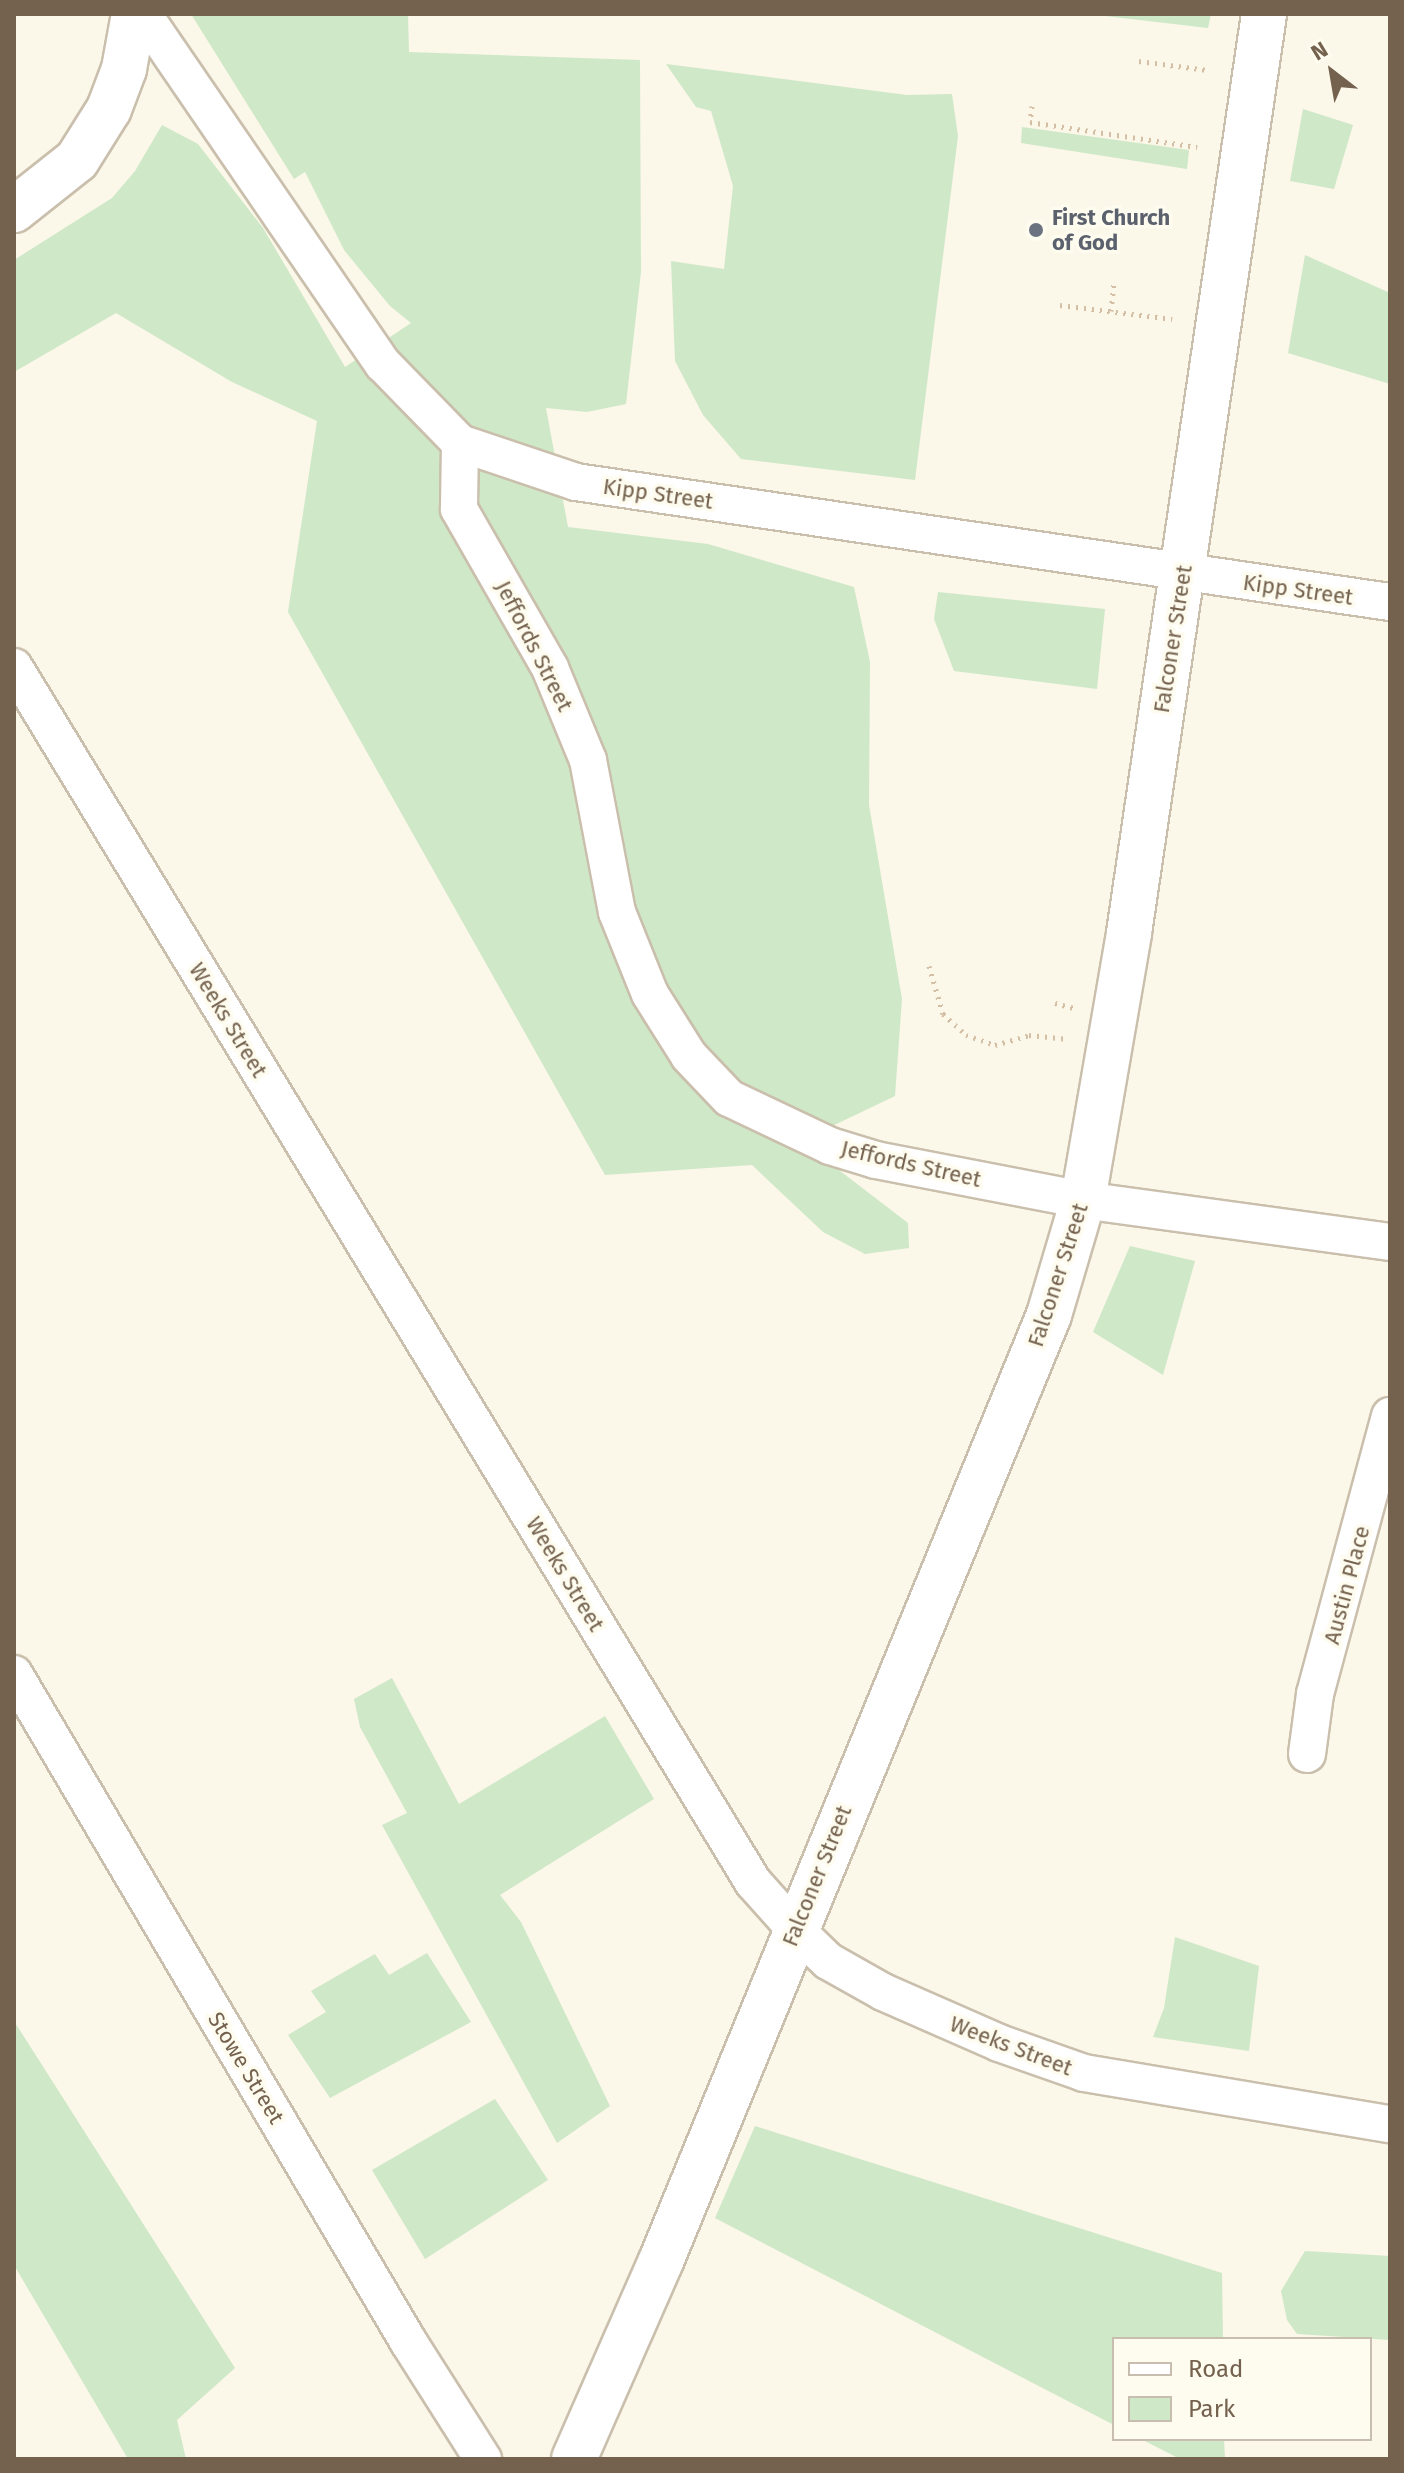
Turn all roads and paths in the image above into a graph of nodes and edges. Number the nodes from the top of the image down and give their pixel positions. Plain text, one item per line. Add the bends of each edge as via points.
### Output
1 (134, 14) edge
2 (143, 14) edge
3 (1264, 14) edge
4 (1139, 61) dead end
5 (1207, 70) dead end
6 (1032, 106) dead end
7 (1197, 147) dead end
8 (14, 210) edge
9 (1114, 281) dead end
10 (1060, 305) dead end
11 (1111, 311) junction
12 (1172, 319) dead end
13 (460, 443) junction
14 (1183, 572) junction
15 (1390, 602) edge
16 (14, 667) edge
17 (929, 966) dead end
18 (1055, 1003) dead end
19 (1075, 1008) dead end
20 (1070, 1039) dead end
21 (1083, 1200) junction
22 (1390, 1242) edge
23 (1390, 1416) edge
24 (14, 1674) edge
25 (1307, 1754) dead end
26 (795, 1929) junction
27 (1390, 2124) edge
28 (483, 2459) edge
29 (574, 2459) edge

1 - 8 street via 124,69 109,109 77,160
2 - 13 street, Kipp Street via 383,364
3 - 14 street, Falconer Street
4 - 5 path
6 - 7 path via 1030,122
9 - 11 path
10 - 11 path
11 - 12 path
13 - 14 street, Kipp Street via 576,482
13 - 21 street, Jeffords Street via 459,509 550,668 588,760 617,912 650,994 689,1056 749,1111 830,1146
14 - 15 street, Kipp Street
14 - 21 street, Falconer Street
16 - 26 street, Weeks Street via 753,1882
17 - 20 path via 943,1014 966,1035 995,1045 1029,1035
18 - 19 path
21 - 22 street, Jeffords Street
21 - 26 street, Falconer Street via 1049,1315
23 - 25 street, Austin Place via 1315,1694
24 - 28 street, Stowe Street
26 - 27 street, Weeks Street via 828,1961 883,1992 1084,2073
26 - 29 street, Falconer Street

